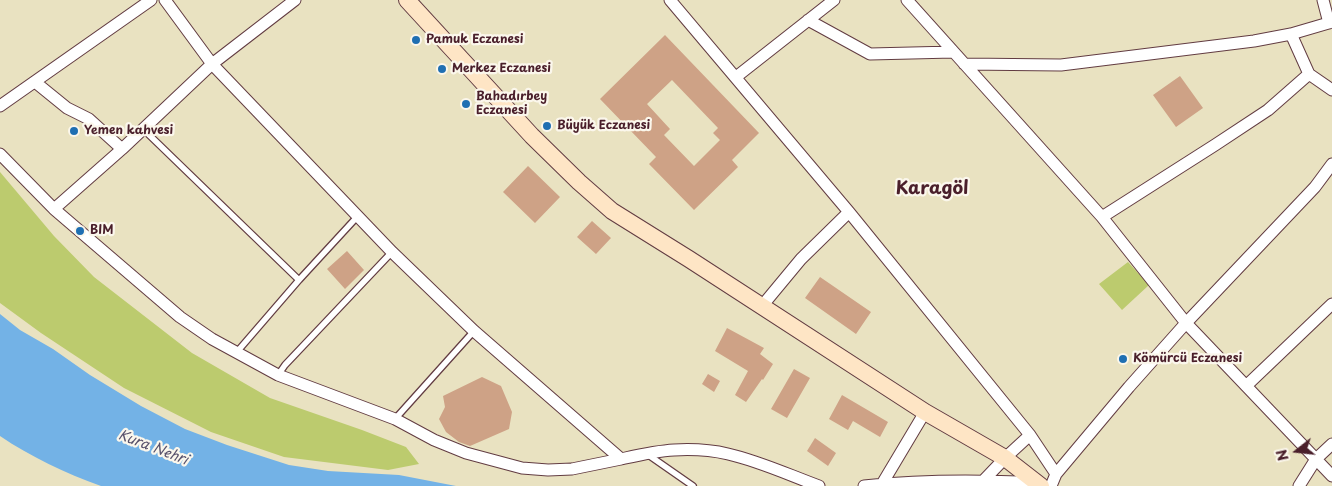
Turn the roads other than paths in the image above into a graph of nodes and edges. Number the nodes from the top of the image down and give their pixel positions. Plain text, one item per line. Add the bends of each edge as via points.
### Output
1 (151, 0) edge
2 (165, 0) edge
3 (295, 0) edge
4 (407, 0) edge
5 (670, 0) edge
6 (834, 0) edge
7 (907, 0) edge
8 (1323, 0) edge
9 (808, 20) junction
10 (1330, 22) edge
11 (1291, 34) junction
12 (953, 52) junction
13 (212, 64) junction
14 (964, 64) junction
15 (1309, 74) junction
16 (736, 77) junction
17 (35, 82) junction
18 (1332, 90) edge
19 (0, 106) edge
20 (143, 129) junction
21 (122, 149) junction
22 (0, 154) edge
23 (1332, 164) edge
24 (54, 209) junction
25 (850, 212) junction
26 (357, 217) junction
27 (1102, 217) junction
28 (392, 252) junction
29 (299, 280) junction
30 (1332, 304) edge
31 (762, 306) junction
32 (1186, 322) junction
33 (474, 331) junction
34 (236, 353) junction
35 (278, 375) junction
36 (1246, 386) junction
37 (925, 412) junction
38 (395, 419) junction
39 (1030, 435) junction
40 (1332, 444) edge
41 (647, 454) junction
42 (1005, 458) junction
43 (621, 459) junction
44 (1316, 459) junction
45 (1056, 474) junction
46 (1332, 476) edge
47 (984, 480) junction
48 (882, 484) junction
49 (1043, 485) edge
50 (692, 486) edge
51 (819, 486) edge
52 (864, 486) edge
53 (1299, 486) edge

1 - 17 street
2 - 13 street
3 - 13 street
4 - 31 main road via 532,136 612,211
5 - 16 street
6 - 9 street
7 - 12 street
8 - 10 street
9 - 12 street via 870,54
9 - 16 street
10 - 11 street
11 - 14 street via 1062,65
11 - 15 street
12 - 14 street
13 - 20 street
13 - 26 street
14 - 27 street
15 - 18 street
15 - 27 street via 1268,110
16 - 25 street
17 - 19 street
17 - 21 street via 67,108 89,119
20 - 21 street
20 - 29 lane
21 - 24 street
22 - 24 street
23 - 32 street
24 - 34 street via 180,317
25 - 31 street via 801,259
25 - 39 street
26 - 28 street
26 - 29 lane
27 - 32 street
28 - 33 street
28 - 35 lane
29 - 34 lane
30 - 36 street
31 - 37 main road
32 - 36 street
32 - 45 street
33 - 38 lane
33 - 43 street
34 - 35 street
35 - 38 street
36 - 44 street
37 - 42 main road
37 - 48 street
38 - 43 street via 466,453 522,468 572,469
39 - 42 street
39 - 45 street
40 - 44 street
41 - 43 street
41 - 50 lane
41 - 51 street via 703,450 728,454
42 - 47 street
42 - 49 main road
44 - 46 street
44 - 53 street
45 - 49 street
47 - 48 street
47 - 49 street
48 - 52 street

